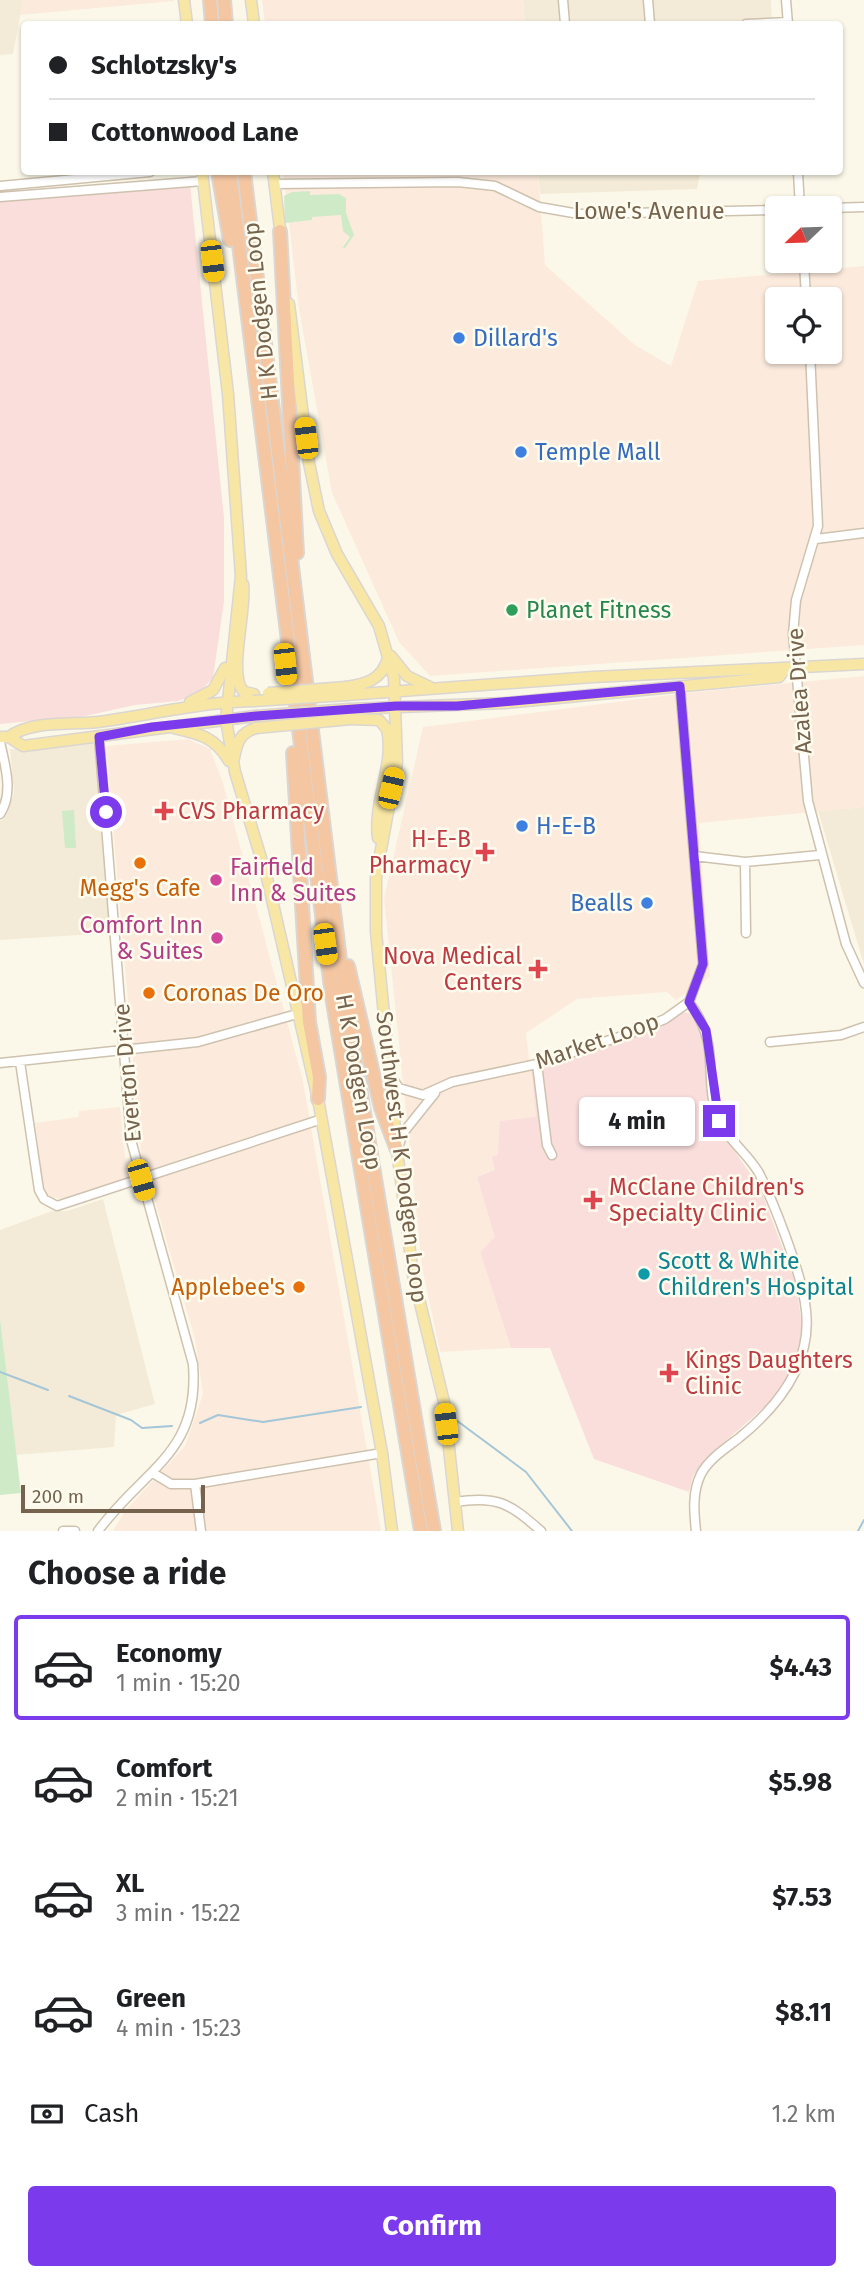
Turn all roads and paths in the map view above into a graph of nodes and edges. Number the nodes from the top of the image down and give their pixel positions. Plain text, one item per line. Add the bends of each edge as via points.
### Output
1 (184, 0) edge
2 (210, 0) edge
3 (224, 0) edge
4 (251, 0) edge
5 (563, 0) edge
6 (648, 0) edge
7 (786, 0) edge
8 (187, 21) edge
9 (212, 21) edge
10 (226, 21) edge
11 (254, 21) edge
12 (565, 21) edge
13 (650, 21) edge
14 (788, 21) edge
15 (118, 175) edge
16 (219, 175) edge
17 (230, 175) edge
18 (244, 175) edge
19 (273, 175) edge
20 (798, 175) edge
21 (202, 176) edge
22 (274, 184) junction
23 (0, 186) edge
24 (799, 196) edge
25 (0, 197) edge
26 (864, 207) edge
27 (842, 208) edge
28 (765, 210) edge
29 (280, 231) junction
30 (252, 360) junction
31 (811, 364) edge
32 (864, 533) edge
33 (816, 539) junction
34 (241, 576) junction
35 (280, 579) junction
36 (232, 647) junction
37 (388, 653) junction
38 (864, 664) edge
39 (796, 669) junction
40 (784, 670) junction
41 (680, 686) junction
42 (395, 690) junction
43 (437, 690) junction
44 (346, 691) junction
45 (253, 698) junction
46 (226, 701) junction
47 (396, 706) junction
48 (148, 712) junction
49 (350, 714) junction
50 (226, 720) junction
51 (163, 726) junction
52 (99, 737) junction
53 (4, 738) edge
54 (315, 748) junction
55 (234, 768) junction
56 (0, 814) edge
57 (380, 849) junction
58 (326, 852) junction
59 (820, 855) junction
60 (694, 856) junction
61 (745, 862) junction
62 (747, 933) dead end
63 (864, 983) edge
64 (689, 1002) junction
65 (297, 1014) junction
66 (864, 1027) edge
67 (770, 1042) dead end
68 (124, 1050) junction
69 (20, 1062) junction
70 (0, 1063) edge
71 (537, 1064) junction
72 (389, 1075) junction
73 (437, 1091) junction
74 (318, 1099) junction
75 (322, 1119) junction
76 (397, 1150) junction
77 (552, 1155) dead end
78 (141, 1180) junction
79 (382, 1453) junction
80 (153, 1473) junction
81 (195, 1484) junction
82 (455, 1502) junction
83 (64, 1531) edge
84 (75, 1531) edge
85 (98, 1531) edge
86 (201, 1531) edge
87 (392, 1531) edge
88 (421, 1531) edge
89 (434, 1531) edge
90 (458, 1531) edge
91 (541, 1531) edge
92 (696, 1531) edge

1 - 8 main road
2 - 9 highway
3 - 10 highway
4 - 11 main road
5 - 12 street
6 - 13 street
7 - 14 street
15 - 23 street
16 - 30 highway
17 - 30 highway, H K Dodgen Loop
18 - 54 highway, H K Dodgen Loop
19 - 22 main road, Southwest H K Dodgen Loop
20 - 24 street
21 - 25 street
21 - 34 main road via 228,394
22 - 28 street, Lowe's Avenue via 458,182 495,186 539,206 579,214
22 - 29 main road, Southwest H K Dodgen Loop
26 - 27 street
29 - 37 main road, Southwest H K Dodgen Loop via 319,511 337,554 379,626
29 - 54 highway via 297,552
30 - 35 highway, H K Dodgen Loop
31 - 33 street, Azalea Drive via 819,493
32 - 33 street
33 - 39 street, Azalea Drive via 793,617
34 - 36 main road
34 - 45 main road via 245,599 236,679
35 - 74 highway
35 - 88 highway, H K Dodgen Loop via 340,1050
36 - 46 main road
36 - 48 main road via 222,679 201,698
37 - 42 main road, Southwest H K Dodgen Loop
37 - 43 main road via 407,676
37 - 44 main road via 380,674
38 - 39 main road
39 - 40 main road
39 - 59 street, Azalea Drive via 807,800
40 - 41 main road via 779,677
40 - 43 main road via 779,666
41 - 47 main road via 457,706
41 - 60 street
42 - 43 main road
42 - 44 main road
42 - 47 main road, Southwest H K Dodgen Loop
44 - 45 main road, bridge
45 - 46 main road
46 - 48 main road
46 - 50 main road
47 - 49 main road
47 - 57 main road, Southwest H K Dodgen Loop via 397,762
48 - 53 main road via 20,729
49 - 50 main road, bridge
49 - 55 main road, bridge via 256,728 239,739
49 - 57 main road via 379,720 387,729 388,763 376,824
50 - 51 main road
50 - 55 main road
51 - 52 main road
51 - 55 main road via 205,734
52 - 53 main road via 23,746
52 - 68 street, Everton Drive
53 - 56 street via 7,801
54 - 58 highway, H K Dodgen Loop
55 - 65 main road via 267,878
57 - 72 main road, Southwest H K Dodgen Loop via 376,932
58 - 76 highway via 381,1108
58 - 89 highway, H K Dodgen Loop via 344,993
59 - 61 street
59 - 63 street, Azalea Drive via 846,944
60 - 61 street
60 - 64 street via 703,964
61 - 62 street
64 - 71 street, Market Loop via 655,1024
64 - 92 street via 706,1030 719,1121 759,1174 800,1279 807,1318 801,1360 784,1395 701,1473 694,1497
65 - 68 street via 198,1042
65 - 74 main road
66 - 67 street via 841,1035
68 - 69 street
68 - 78 street, Everton Drive via 131,1140
69 - 70 street
69 - 78 street via 44,1199 64,1206
71 - 73 street, Market Loop via 452,1082
71 - 77 street
72 - 73 street, Market Loop via 410,1093
72 - 76 main road, Southwest H K Dodgen Loop
73 - 76 street, Market Loop via 403,1133
74 - 75 main road
75 - 78 street
75 - 79 main road
76 - 82 main road, Southwest H K Dodgen Loop via 413,1274 444,1402
78 - 80 street, Everton Drive via 193,1364 195,1395 190,1422
79 - 81 street
79 - 87 main road
80 - 81 street via 171,1484
80 - 85 street, Everton Drive
81 - 86 street
82 - 90 main road, Southwest H K Dodgen Loop
82 - 91 street via 477,1498 505,1502
83 - 84 street

